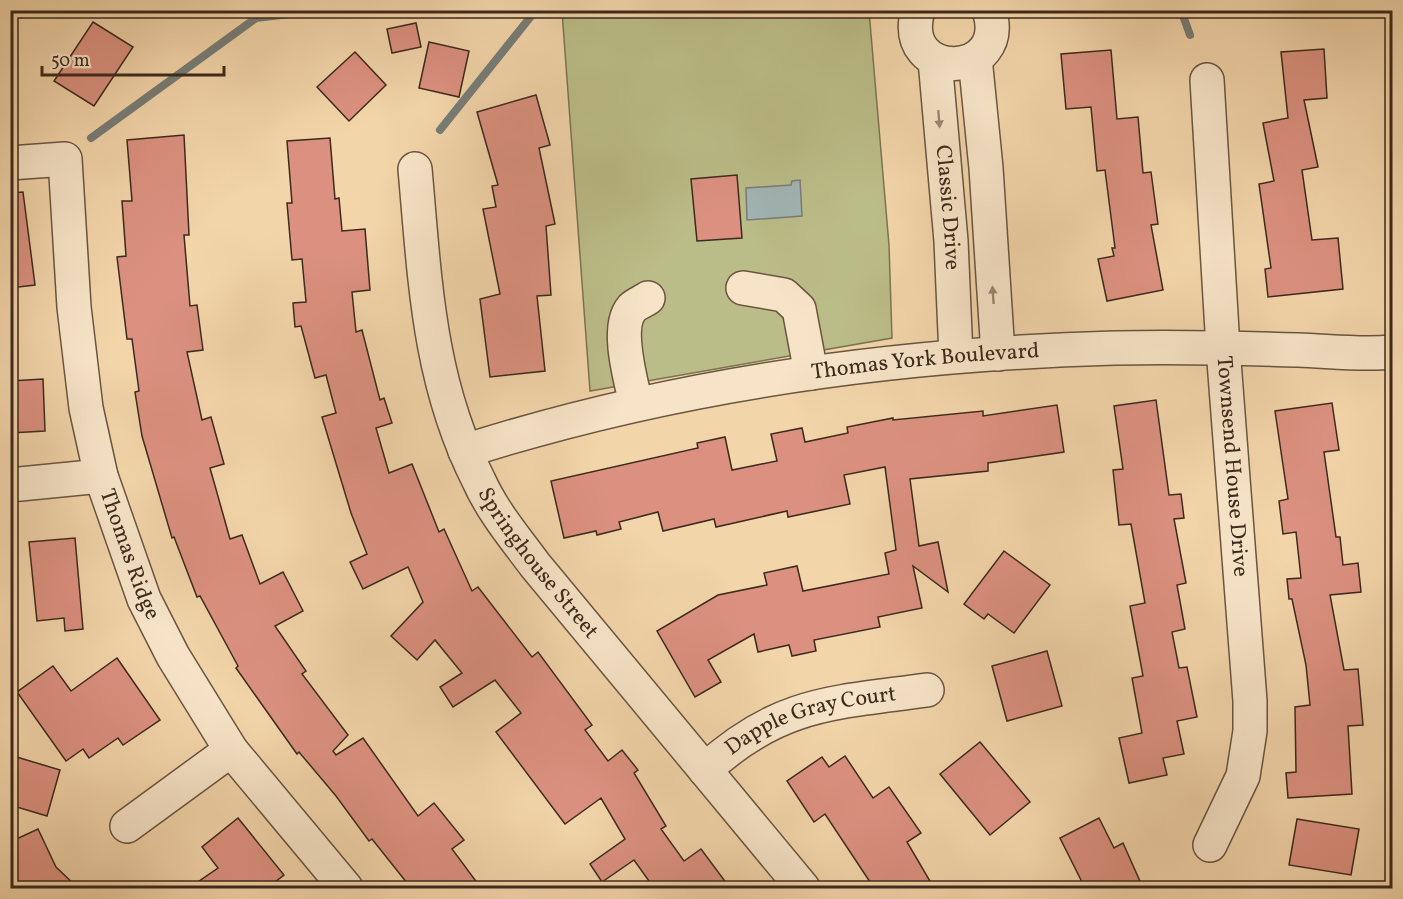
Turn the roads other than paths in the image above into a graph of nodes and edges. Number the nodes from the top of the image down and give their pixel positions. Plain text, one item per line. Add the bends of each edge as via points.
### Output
1 (918, 10) edge
2 (989, 10) edge
3 (975, 58) junction
4 (935, 60) junction
5 (1208, 80) dead end
6 (10, 163) edge
7 (986, 168) junction
8 (415, 169) dead end
9 (944, 173) junction
10 (743, 288) dead end
11 (648, 298) dead end
12 (1223, 348) junction
13 (1392, 352) edge
14 (998, 354) junction
15 (956, 356) junction
16 (811, 373) junction
17 (636, 404) junction
18 (465, 451) junction
19 (101, 476) junction
20 (10, 486) edge
21 (927, 690) dead end
22 (231, 750) junction
23 (705, 770) junction
24 (127, 826) dead end
25 (1210, 845) dead end
26 (346, 888) edge
27 (804, 888) edge

1 - 4 street via 915,34
2 - 3 street via 993,31 990,42
3 - 4 street via 955,65
3 - 7 street, Classic Drive
4 -> 9 street, Classic Drive
5 - 12 street, Townsend House Drive
6 - 19 street, Thomas Ridge via 65,159 74,307 86,408
7 - 9 street
14 -> 7 street, Classic Drive
8 - 18 street, Springhouse Street via 432,344
9 - 15 street, Classic Drive
10 - 16 street via 784,294 799,309
11 - 17 street via 632,308 624,326
12 - 13 street, Thomas York Boulevard
12 - 14 street, Thomas York Boulevard
12 - 25 street, Townsend House Drive via 1250,730 1243,777
14 - 15 street, Thomas York Boulevard
15 - 16 street, Thomas York Boulevard
16 - 17 street, Thomas York Boulevard
17 - 18 street, Thomas York Boulevard via 555,423
18 - 23 street, Springhouse Street via 505,525
19 - 20 street
19 - 22 street, Thomas Ridge via 144,599 173,656
21 - 23 street, Dapple Gray Court via 837,702 792,713 750,733
22 - 24 street
22 - 26 street, Thomas Ridge
23 - 27 street, Springhouse Street

